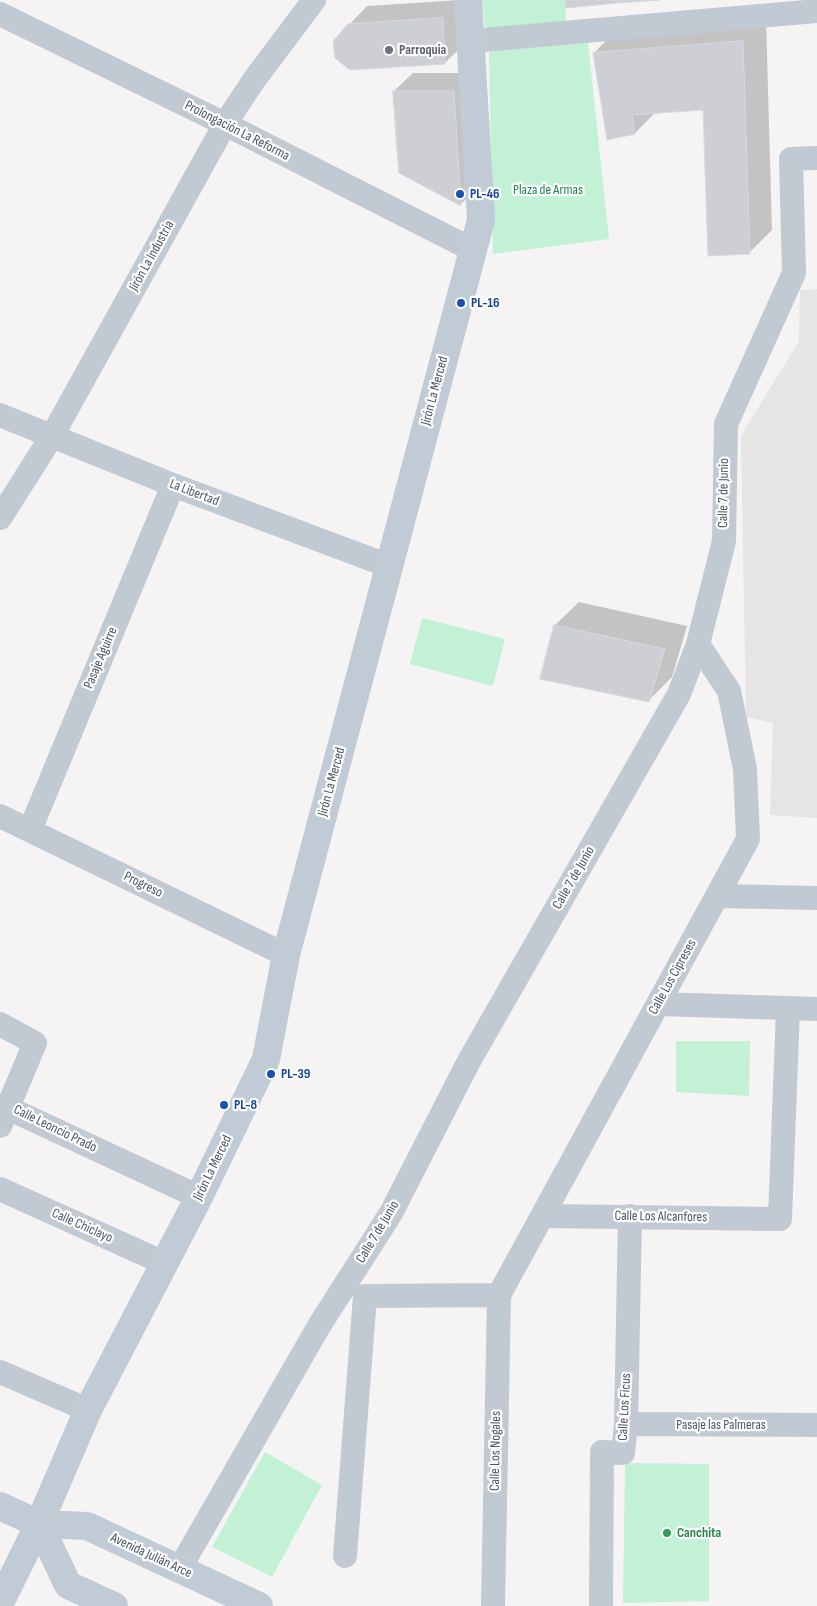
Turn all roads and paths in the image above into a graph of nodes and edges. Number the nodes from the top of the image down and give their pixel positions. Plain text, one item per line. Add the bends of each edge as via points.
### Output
1 (314, 0) edge
2 (468, 0) edge
3 (817, 12) edge
4 (0, 14) edge
5 (471, 40) junction
6 (225, 124) junction
7 (817, 158) edge
8 (473, 250) junction
9 (0, 415) edge
10 (52, 436) junction
11 (173, 485) junction
12 (0, 518) edge
13 (389, 566) junction
14 (698, 644) junction
15 (0, 816) edge
16 (30, 830) junction
17 (717, 896) junction
18 (817, 898) edge
19 (286, 955) junction
20 (658, 1004) junction
21 (788, 1008) junction
22 (817, 1008) edge
23 (0, 1024) edge
24 (4, 1117) edge
25 (0, 1189) edge
26 (199, 1198) junction
27 (543, 1216) junction
28 (630, 1216) junction
29 (164, 1263) junction
30 (499, 1295) junction
31 (0, 1372) edge
32 (88, 1410) junction
33 (626, 1424) junction
34 (817, 1425) edge
35 (0, 1506) edge
36 (39, 1524) junction
37 (345, 1556) dead end
38 (180, 1568) junction
39 (0, 1603) edge
40 (114, 1606) edge
41 (259, 1606) edge
42 (493, 1606) edge
43 (601, 1606) edge

1 - 6 street, Jirón La Industria
2 - 5 street, Jirón La Merced
3 - 5 street
4 - 6 street, Prolongación La Reforma
5 - 8 street, Jirón La Merced via 481,220
6 - 8 street, Prolongación La Reforma
6 - 10 street, Jirón La Industria
7 - 14 street, Calle 7 de Junio via 790,159 794,273 726,424 724,541
8 - 13 street, Jirón La Merced
9 - 10 street, La Libertad
10 - 11 street, La Libertad
10 - 12 street, Jirón La Industria
11 - 13 street, La Libertad
11 - 16 street, Pasaje Aguirre
13 - 19 street, Jirón La Merced
14 - 17 street, Calle Los Cipreses via 729,691 745,769 748,839
14 - 38 street, Calle 7 de Junio via 679,694 469,1061 391,1213 319,1326
15 - 16 street, Progreso
16 - 19 street, Progreso
17 - 18 street
17 - 20 street, Calle Los Cipreses
19 - 26 street, Jirón La Merced via 266,1059
20 - 21 street
20 - 27 street, Calle Los Cipreses
21 - 22 street
21 - 28 street, Calle Los Alcanfores via 780,1219
23 - 24 street, Calle Leoncio Prado via 35,1043
24 - 26 street, Calle Leoncio Prado
25 - 29 street, Calle Chiclayo
26 - 29 street, Jirón La Merced
27 - 28 street, Calle Los Alcanfores
27 - 30 street, Calle Los Cipreses
28 - 33 street, Calle Los Ficus
29 - 32 street, Jirón La Merced
30 - 37 street via 365,1296
30 - 42 street, Calle Los Nogales
31 - 32 street
32 - 36 street, Jirón La Merced
33 - 34 street, Pasaje las Palmeras
33 - 43 street, Calle Los Ficus via 623,1453 602,1452
35 - 36 street, Avenida Julián Arce
36 - 38 street, Avenida Julián Arce via 87,1526
36 - 39 street, Jirón La Merced
36 - 40 street via 68,1585
38 - 41 street, Avenida Julián Arce

